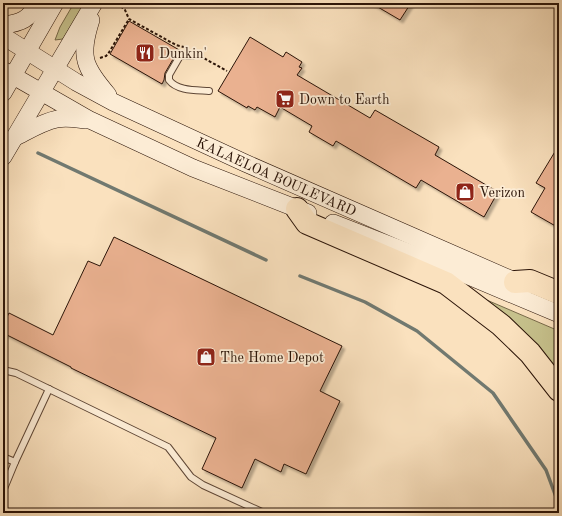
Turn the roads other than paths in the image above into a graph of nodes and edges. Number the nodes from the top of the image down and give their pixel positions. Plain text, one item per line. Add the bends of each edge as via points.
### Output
1 (38, 3) edge
2 (55, 3) edge
3 (95, 3) edge
4 (3, 25) edge
5 (3, 36) edge
6 (27, 51) junction
7 (192, 56) dead end
8 (56, 69) junction
9 (8, 72) edge
10 (209, 91) dead end
11 (41, 92) junction
12 (3, 93) edge
13 (113, 102) junction
14 (90, 120) junction
15 (14, 138) junction
16 (3, 157) edge
17 (297, 209) junction
18 (516, 282) junction
19 (559, 293) edge
20 (559, 300) edge
21 (559, 314) edge
22 (3, 370) edge
23 (49, 389) junction
24 (559, 390) edge
25 (3, 457) edge
26 (15, 462) junction
27 (3, 491) edge
28 (264, 513) edge

1 - 4 main road via 28,18
2 - 6 main road
3 - 8 main road
3 - 13 main road via 87,31 86,62 91,75
5 - 6 main road, KALAELOA BOULEVARD
6 - 8 main road, KALAELOA BOULEVARD
6 - 9 main road
7 - 10 lane via 180,56 169,75 169,80 183,88
8 - 11 main road
8 - 13 main road, KALAELOA BOULEVARD
9 - 11 main road, KALAELOA BOULEVARD
9 - 12 main road
11 - 14 main road, KALAELOA BOULEVARD
11 - 15 main road
13 - 18 main road, KALAELOA BOULEVARD via 245,164
14 - 15 main road via 58,119
14 - 17 main road, KALAELOA BOULEVARD via 193,168
15 - 16 main road
17 - 21 main road, KALAELOA BOULEVARD via 460,272
17 - 24 highway via 307,223 446,283 502,325 530,353
18 - 19 highway via 530,281
18 - 20 main road, KALAELOA BOULEVARD
22 - 23 lane via 16,373
23 - 26 lane
23 - 28 lane via 168,448 195,480
25 - 26 lane
26 - 27 lane

